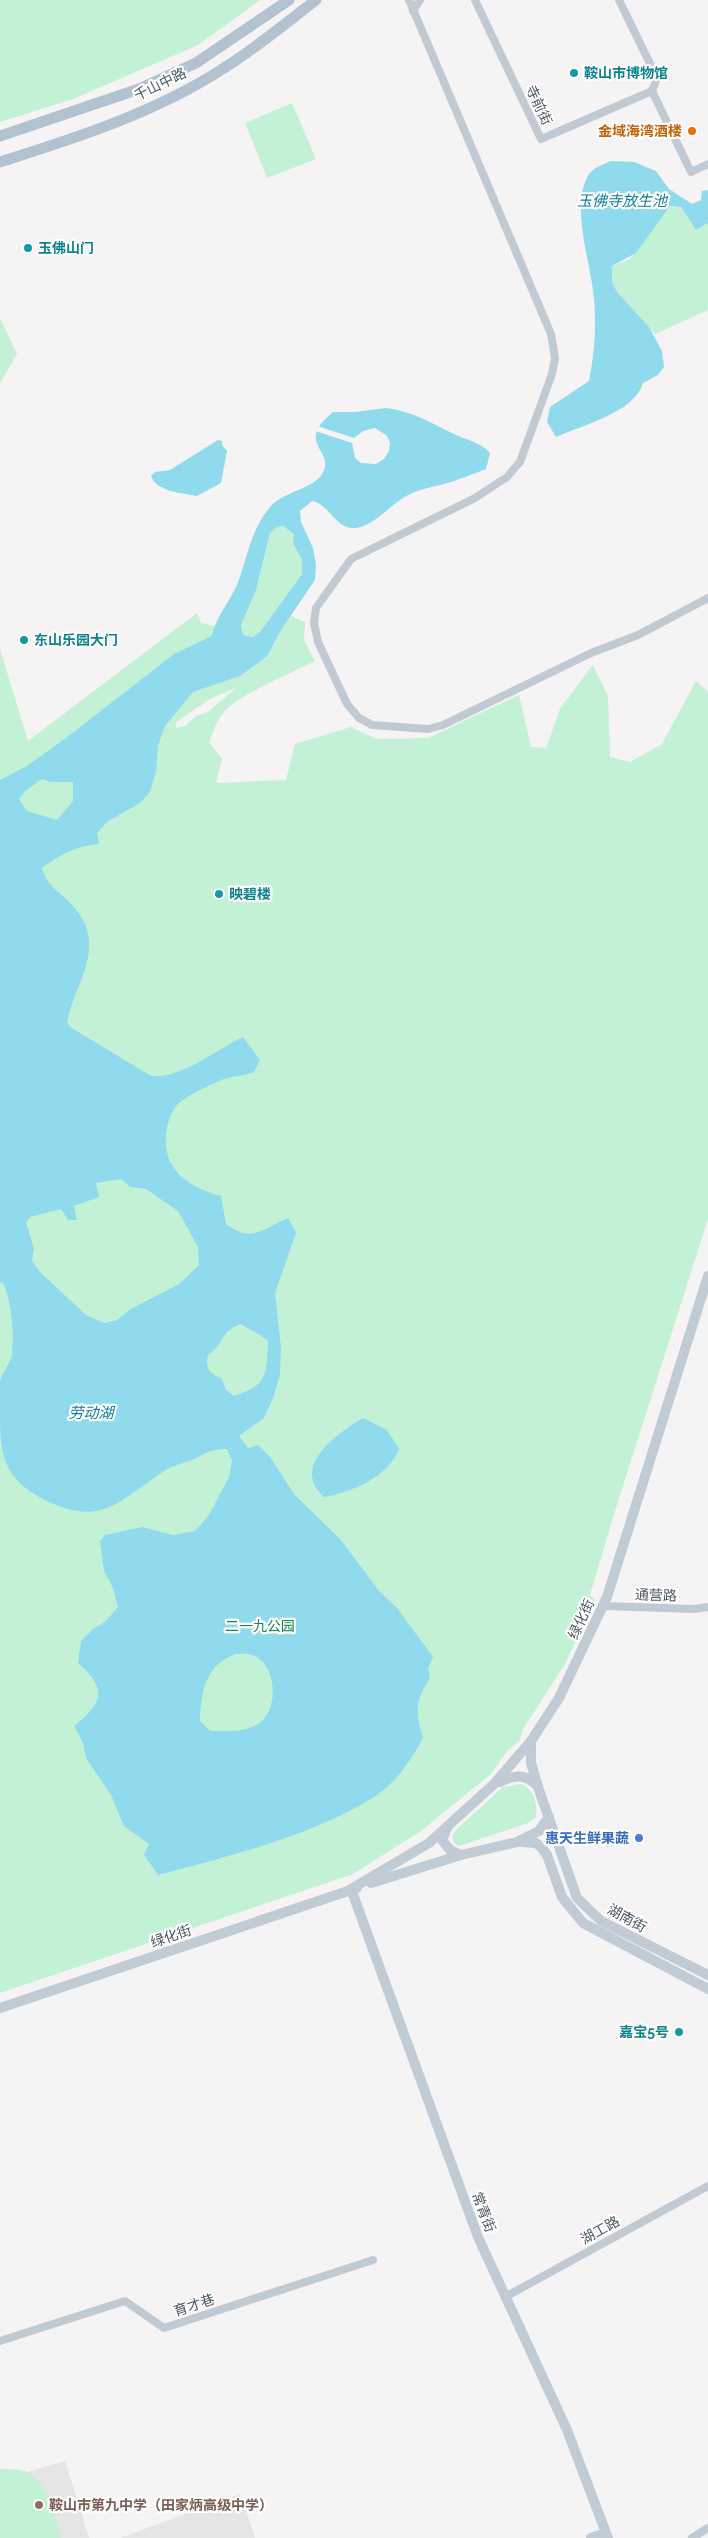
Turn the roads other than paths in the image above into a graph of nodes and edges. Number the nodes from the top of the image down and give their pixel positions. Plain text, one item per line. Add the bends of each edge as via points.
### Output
1 (289, 0) edge
2 (316, 0) edge
3 (409, 0) edge
4 (420, 0) edge
5 (475, 0) edge
6 (619, 0) edge
7 (413, 11) junction
8 (652, 91) junction
9 (0, 136) edge
10 (0, 162) edge
11 (708, 164) edge
12 (708, 598) edge
13 (708, 1276) edge
14 (603, 1606) junction
15 (708, 1607) edge
16 (531, 1741) junction
17 (494, 1784) junction
18 (538, 1787) junction
19 (550, 1816) junction
20 (447, 1827) junction
21 (517, 1842) junction
22 (461, 1855) junction
23 (351, 1889) junction
24 (708, 1975) edge
25 (708, 1989) edge
26 (0, 2008) edge
27 (708, 2186) edge
28 (373, 2260) dead end
29 (505, 2297) junction
30 (0, 2341) edge
31 (708, 2528) edge
32 (607, 2536) edge
33 (591, 2538) edge
34 (692, 2538) edge

1 - 9 main road, 千山中路 via 196,63 140,89
2 - 10 main road, 千山中路 via 224,68 155,105 55,145
3 - 7 street
4 - 7 street
5 - 8 street, 寺前街 via 541,140
6 - 8 street via 657,78
7 - 12 street via 551,334 554,358 552,374 528,444 520,462 507,477 476,498 351,558 316,608 314,623 318,642 347,704 359,718 372,725 428,729 443,725 591,653 638,635
8 - 11 street via 691,172
13 - 14 main road, 绿化街
14 - 15 street, 通营路
14 - 16 main road, 绿化街 via 559,1698
16 - 17 main road, 绿化街
16 - 18 main road, 湖南街
17 - 18 main road via 520,1775
17 - 20 main road, 绿化街
18 - 19 main road, 湖南街
19 - 21 main road, 绿化街 via 539,1831
19 - 24 main road, 湖南街 via 573,1891 583,1905 601,1921
20 - 22 main road via 442,1840 450,1850
20 - 23 main road, 绿化街 via 410,1856
21 - 22 main road, 绿化街
21 - 25 main road, 湖南街 via 536,1843 542,1848 562,1898 583,1923
22 - 23 main road, 绿化街
23 - 26 main road, 绿化街
23 - 29 main road, 常青街 via 478,2237
27 - 29 street, 湖工路
28 - 30 street, 育才巷 via 164,2328 125,2301
29 - 32 main road, 常青街 via 567,2430
31 - 34 street
32 - 33 main road

